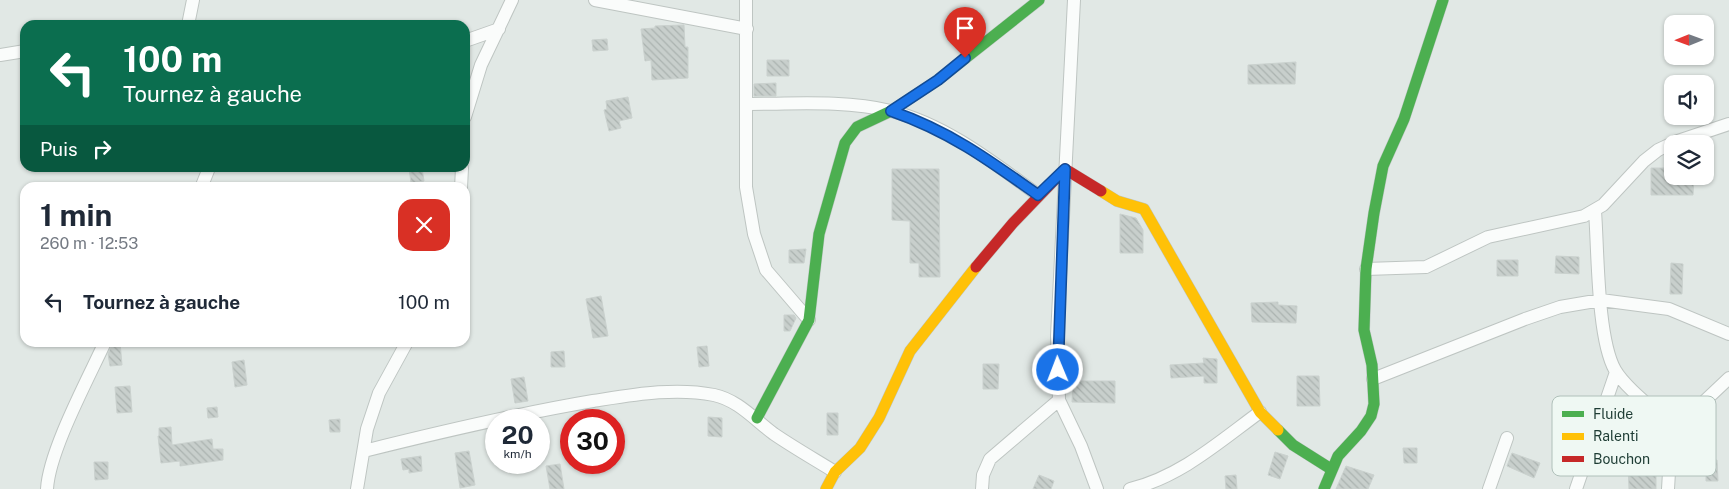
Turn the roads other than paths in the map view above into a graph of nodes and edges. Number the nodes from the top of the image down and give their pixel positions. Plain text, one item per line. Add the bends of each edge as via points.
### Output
1 (193, 0) edge
2 (512, 0) edge
3 (595, 0) edge
4 (746, 0) edge
5 (1040, 0) edge
6 (1074, 0) edge
7 (1444, 0) edge
8 (189, 20) edge
9 (499, 29) junction
10 (746, 29) junction
11 (470, 39) edge
12 (20, 53) edge
13 (0, 55) edge
14 (470, 98) edge
15 (746, 104) junction
16 (891, 111) junction
17 (1729, 124) edge
18 (1065, 169) junction
19 (1038, 195) junction
20 (1595, 210) junction
21 (1366, 269) junction
22 (1600, 300) junction
23 (809, 320) junction
24 (1729, 334) edge
25 (103, 347) edge
26 (404, 347) edge
27 (1616, 372) junction
28 (1372, 378) junction
29 (1729, 378) edge
30 (1608, 396) edge
31 (1641, 396) edge
32 (1710, 396) edge
33 (1059, 400) junction
34 (1260, 412) junction
35 (757, 418) junction
36 (1507, 438) dead end
37 (364, 451) junction
38 (1331, 469) junction
39 (835, 472) junction
40 (1580, 476) edge
41 (1669, 476) edge
42 (47, 489) edge
43 (356, 489) edge
44 (826, 489) edge
45 (982, 489) edge
46 (1097, 489) edge
47 (1130, 489) edge
48 (1324, 489) edge
49 (1489, 489) edge
50 (1576, 489) edge
51 (1668, 489) edge

1 - 8 street
2 - 9 street
3 - 10 street
4 - 10 street
5 - 16 street via 938,80
6 - 18 street
7 - 21 street via 1404,119 1383,166
9 - 11 street
9 - 14 street
10 - 15 street
12 - 13 street
15 - 16 street via 840,104
15 - 23 street via 746,187 754,234 766,270
16 - 19 street via 930,125 990,160
16 - 23 street via 857,127 845,143 819,234
17 - 20 street via 1658,150
18 - 19 street
18 - 33 street via 1057,336
18 - 34 street via 1117,201 1144,209
19 - 39 street via 937,314 910,351 879,418 860,448
20 - 21 street via 1584,216 1488,237 1426,267
20 - 22 street
21 - 28 street via 1364,330
22 - 24 street via 1669,309
22 - 27 street via 1610,358
22 - 28 street via 1552,310
23 - 35 street
25 - 42 street via 63,435
26 - 37 street via 379,393 367,429
27 - 30 street
27 - 31 street
28 - 38 street via 1374,404 1370,416
29 - 32 street
33 - 45 street via 990,459 982,475
33 - 46 street
34 - 38 street via 1293,445
34 - 47 street via 1182,468
35 - 37 street via 715,395 636,394 502,417
35 - 39 street via 773,433
36 - 49 street
37 - 43 street
38 - 48 street
39 - 44 street
40 - 50 street
41 - 51 street

